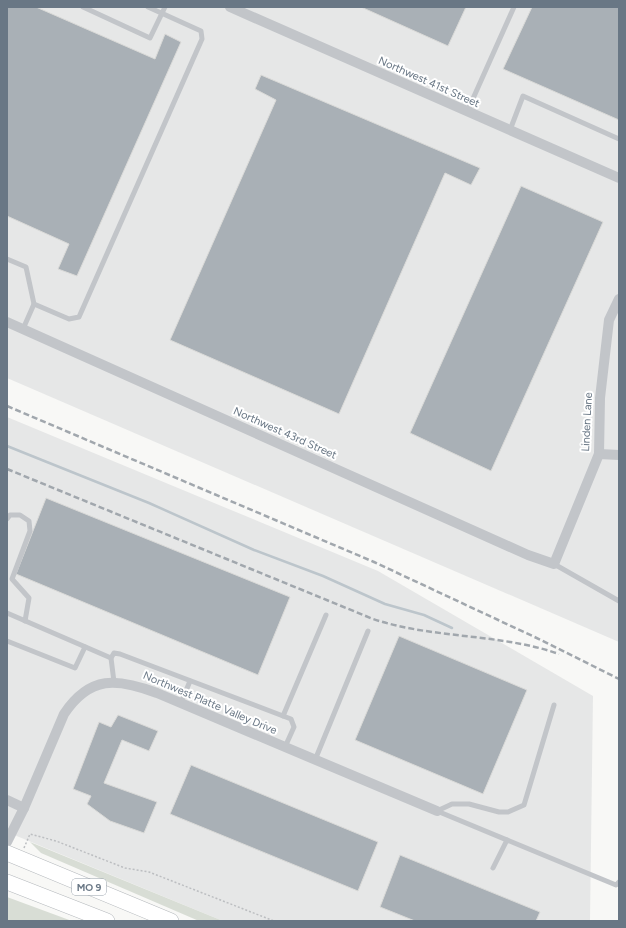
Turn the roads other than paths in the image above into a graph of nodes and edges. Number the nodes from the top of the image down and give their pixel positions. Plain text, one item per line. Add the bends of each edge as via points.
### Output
1 (83, 7) edge
2 (148, 7) edge
3 (165, 7) edge
4 (230, 7) edge
5 (514, 7) edge
6 (162, 13) junction
7 (467, 112) junction
8 (510, 130) junction
9 (619, 139) edge
10 (619, 178) edge
11 (7, 259) edge
12 (619, 299) edge
13 (34, 304) junction
14 (7, 322) edge
15 (23, 329) junction
16 (599, 454) junction
17 (619, 455) edge
18 (7, 519) edge
19 (554, 564) junction
20 (10, 580) edge
21 (619, 601) edge
22 (7, 612) edge
23 (326, 615) dead end
24 (25, 621) junction
25 (368, 631) dead end
26 (7, 641) edge
27 (85, 646) junction
28 (111, 658) junction
29 (190, 681) junction
30 (114, 682) junction
31 (181, 703) junction
32 (554, 705) dead end
33 (283, 716) junction
34 (285, 747) junction
35 (315, 760) junction
36 (7, 800) edge
37 (24, 808) junction
38 (437, 811) junction
39 (507, 840) junction
40 (7, 842) edge
41 (13, 856) edge
42 (493, 868) dead end
43 (7, 882) edge
44 (619, 882) edge
45 (107, 921) edge
46 (171, 921) edge

1 - 6 lane via 150,38
2 - 6 lane
3 - 6 lane
4 - 7 street, Northwest 41st Street
5 - 7 lane
6 - 13 lane via 201,31 202,39 79,317 69,319
7 - 8 street, Northwest 41st Street
8 - 9 lane via 523,96
8 - 10 street, Northwest 41st Street
11 - 13 lane via 26,267
12 - 16 street, Linden Lane via 609,320 600,398
13 - 15 lane
14 - 15 street, Northwest 43rd Street
15 - 19 street, Northwest 43rd Street via 521,552
16 - 17 street
16 - 19 street, Linden Lane
18 - 20 lane via 10,515 20,515 29,521 30,531
19 - 21 lane
20 - 24 lane via 29,598
22 - 24 lane
23 - 33 lane
24 - 27 lane
25 - 35 lane
26 - 27 lane via 74,668
27 - 28 lane
28 - 29 lane via 114,653 120,654
28 - 30 lane
29 - 31 lane
29 - 33 lane
30 - 31 street, Northwest Platte Valley Drive via 134,684
30 - 37 street, Northwest Platte Valley Drive via 83,691 72,702 64,714
31 - 34 street, Northwest Platte Valley Drive
32 - 38 lane via 524,805 508,812 499,812 469,804 452,804
33 - 34 lane via 291,719 294,727
34 - 35 street, Northwest Platte Valley Drive
35 - 38 street, Northwest Platte Valley Drive
36 - 37 street
37 - 40 street, Northwest Platte Valley Drive
38 - 39 lane
39 - 42 lane
39 - 44 lane via 616,885
41 - 46 main road, MO 9
43 - 45 main road, MO 9

